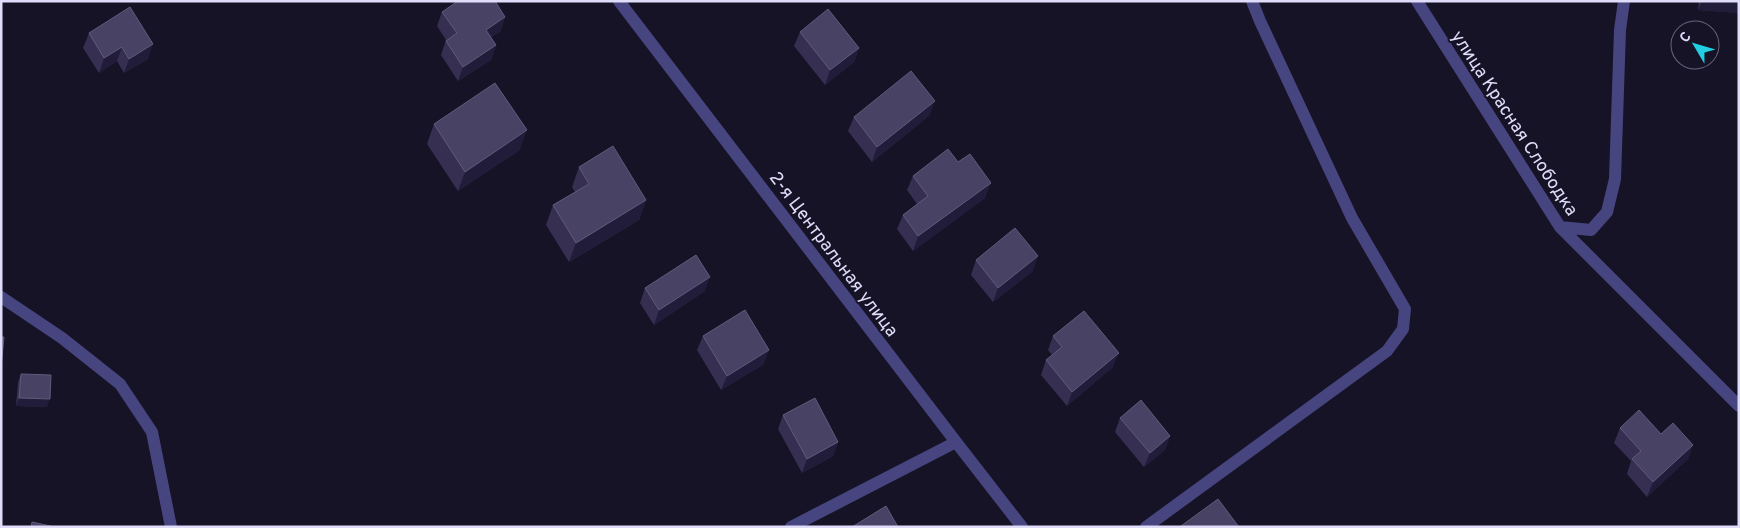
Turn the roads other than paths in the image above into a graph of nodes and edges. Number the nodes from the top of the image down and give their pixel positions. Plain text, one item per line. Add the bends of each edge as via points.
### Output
1 (619, 1) edge
2 (1252, 1) edge
3 (1417, 1) edge
4 (1624, 1) edge
5 (1560, 227) junction
6 (1, 297) edge
7 (1739, 406) edge
8 (956, 442) junction
9 (171, 527) edge
10 (791, 527) edge
11 (1022, 527) edge
12 (1146, 527) edge

1 - 8 street, 2-я Центральная улица
2 - 12 street via 1352,218 1405,309 1403,329 1386,351
3 - 5 street, улица Красная Слободка
4 - 5 street via 1620,30 1615,179 1607,212 1591,230
5 - 7 street, улица Красная Слободка
6 - 9 street via 62,338 120,384 152,432
8 - 10 street
8 - 11 street, 2-я Центральная улица

